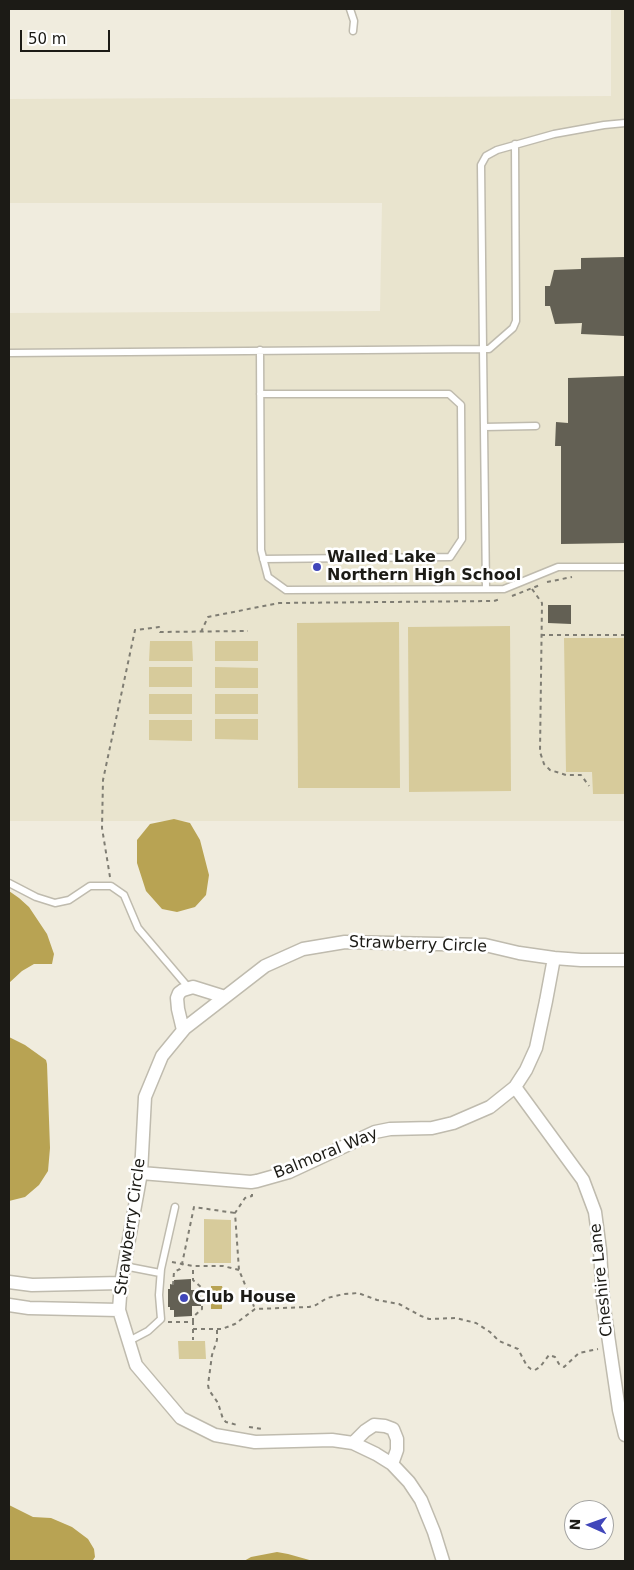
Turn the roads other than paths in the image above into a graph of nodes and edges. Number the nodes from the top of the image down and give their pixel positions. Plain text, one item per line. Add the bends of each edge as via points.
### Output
1 (350, 9) edge
2 (353, 31) dead end
3 (625, 123) edge
4 (515, 144) junction
5 (483, 349) junction
6 (260, 350) junction
7 (9, 353) edge
8 (260, 394) junction
9 (536, 426) dead end
10 (484, 427) junction
11 (263, 559) junction
12 (625, 567) edge
13 (486, 589) junction
14 (9, 883) edge
15 (554, 958) junction
16 (625, 960) edge
17 (188, 987) junction
18 (225, 997) junction
19 (183, 1030) junction
20 (515, 1087) junction
21 (141, 1173) junction
22 (175, 1207) dead end
23 (124, 1266) junction
24 (160, 1273) junction
25 (9, 1282) edge
26 (122, 1283) junction
27 (9, 1305) edge
28 (118, 1310) junction
29 (129, 1341) junction
30 (625, 1435) edge
31 (353, 1443) junction
32 (392, 1464) junction
33 (443, 1561) edge

1 - 2 lane
3 - 4 lane via 604,124
4 - 5 lane via 516,321 513,328 489,349
4 - 5 lane via 486,156 481,165
5 - 6 lane
5 - 10 lane
6 - 7 lane
6 - 8 lane
8 - 11 lane
8 - 11 lane via 449,394 461,405 462,540 450,557
9 - 10 lane
10 - 13 lane
11 - 13 lane via 268,577 286,590
12 - 13 lane via 558,568 504,589
14 - 17 lane via 56,903 68,900 90,886 111,886 124,895 138,928
15 - 16 street, Strawberry Circle
15 - 18 street, Strawberry Circle via 486,945 344,942 303,948 265,966
15 - 20 street, Balmoral Way via 536,1048
17 - 18 street
17 - 19 street via 177,998
18 - 19 street, Strawberry Circle
19 - 21 street, Strawberry Circle via 162,1056 145,1097
20 - 21 street, Balmoral Way via 490,1107 453,1123 432,1128 375,1132 289,1172 252,1182
20 - 30 street, Cheshire Lane via 583,1180 595,1212 603,1301
21 - 23 street, Strawberry Circle
22 - 24 lane
23 - 24 lane
23 - 26 street, Strawberry Circle
24 - 29 lane via 161,1319 148,1331
25 - 26 street via 32,1285
26 - 28 street, Strawberry Circle
27 - 28 street
28 - 29 street, Strawberry Circle
29 - 31 street, Strawberry Circle via 136,1364 180,1418 216,1435 255,1442 332,1440
31 - 32 street, Strawberry Circle
31 - 32 street via 374,1425 393,1428 397,1450
32 - 33 street, Strawberry Circle via 421,1500

